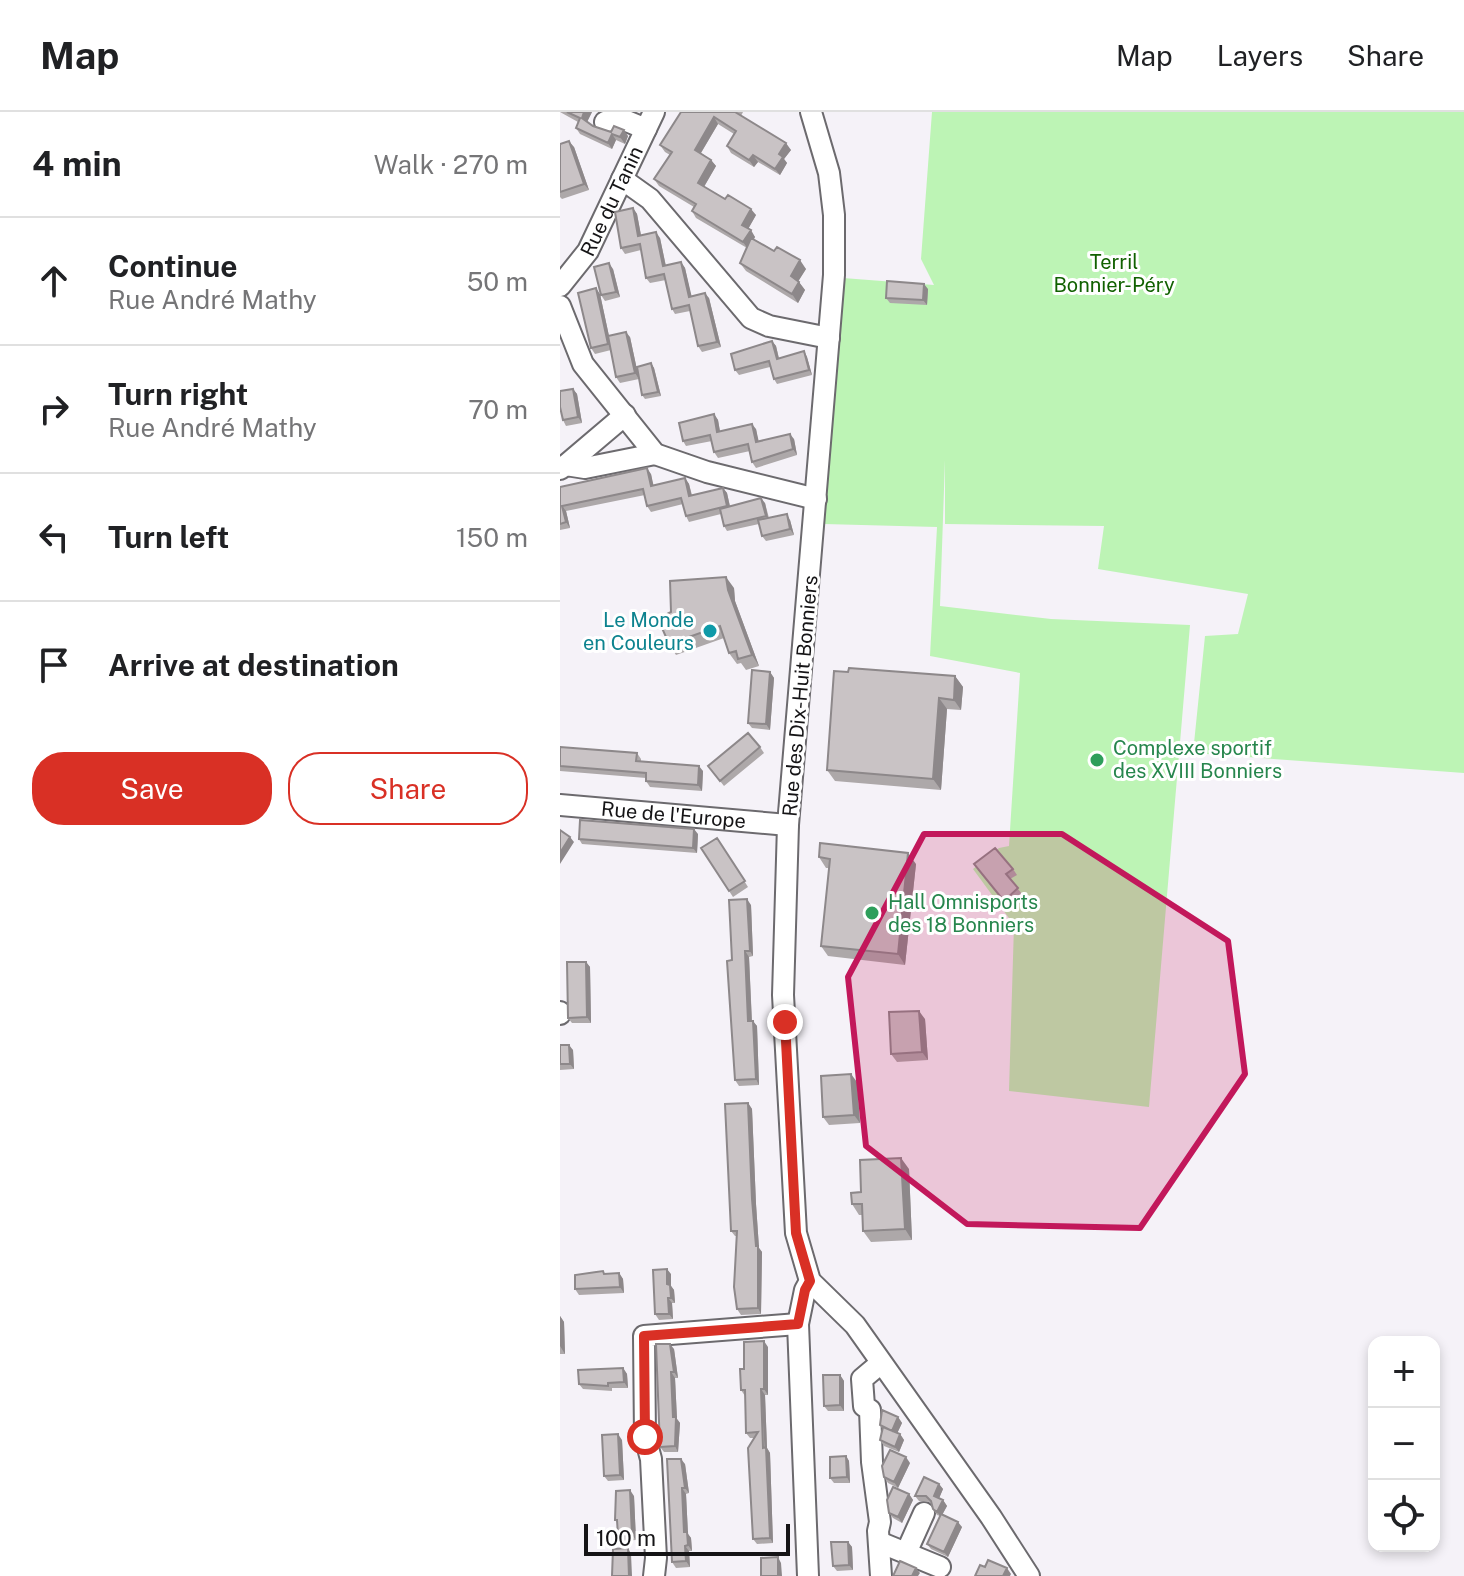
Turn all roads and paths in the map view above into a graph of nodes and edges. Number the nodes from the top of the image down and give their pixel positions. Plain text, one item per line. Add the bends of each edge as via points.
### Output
1 (811, 112) edge
2 (650, 120) edge
3 (605, 122) dead end
4 (622, 179) junction
5 (560, 286) edge
6 (560, 306) edge
7 (829, 338) junction
8 (625, 415) junction
9 (655, 454) junction
10 (563, 467) edge
11 (816, 499) junction
12 (560, 805) edge
13 (788, 825) junction
14 (810, 1281) junction
15 (798, 1324) junction
16 (881, 1363) junction
17 (924, 1513) dead end
18 (879, 1542) junction
19 (906, 1553) junction
20 (940, 1567) dead end
21 (654, 1576) edge
22 (808, 1576) edge
23 (881, 1576) edge
24 (1029, 1576) edge

1 - 7 street, Rue des Dix-Huit Bonniers via 827,163 834,215
2 - 3 street via 617,117
2 - 4 street, Rue du Tanin
4 - 5 street, Rue du Tanin via 588,251
4 - 7 street via 650,199 751,318
6 - 8 street via 583,364
7 - 11 street, Rue des Dix-Huit Bonniers
8 - 9 street
8 - 10 street
9 - 10 street via 585,468
9 - 11 street
11 - 13 street, Rue des Dix-Huit Bonniers
12 - 13 street, Rue de l'Europe
13 - 14 street, Rue des Dix-Huit Bonniers via 785,1022 796,1233
14 - 15 street
14 - 16 street, Rue des Dix-Huit Bonniers via 855,1325
15 - 21 street via 644,1336
15 - 22 street
16 - 18 street via 862,1379 864,1406 870,1410
16 - 24 street, Rue des Dix-Huit Bonniers
17 - 19 street
18 - 19 street
18 - 23 street
19 - 20 street

